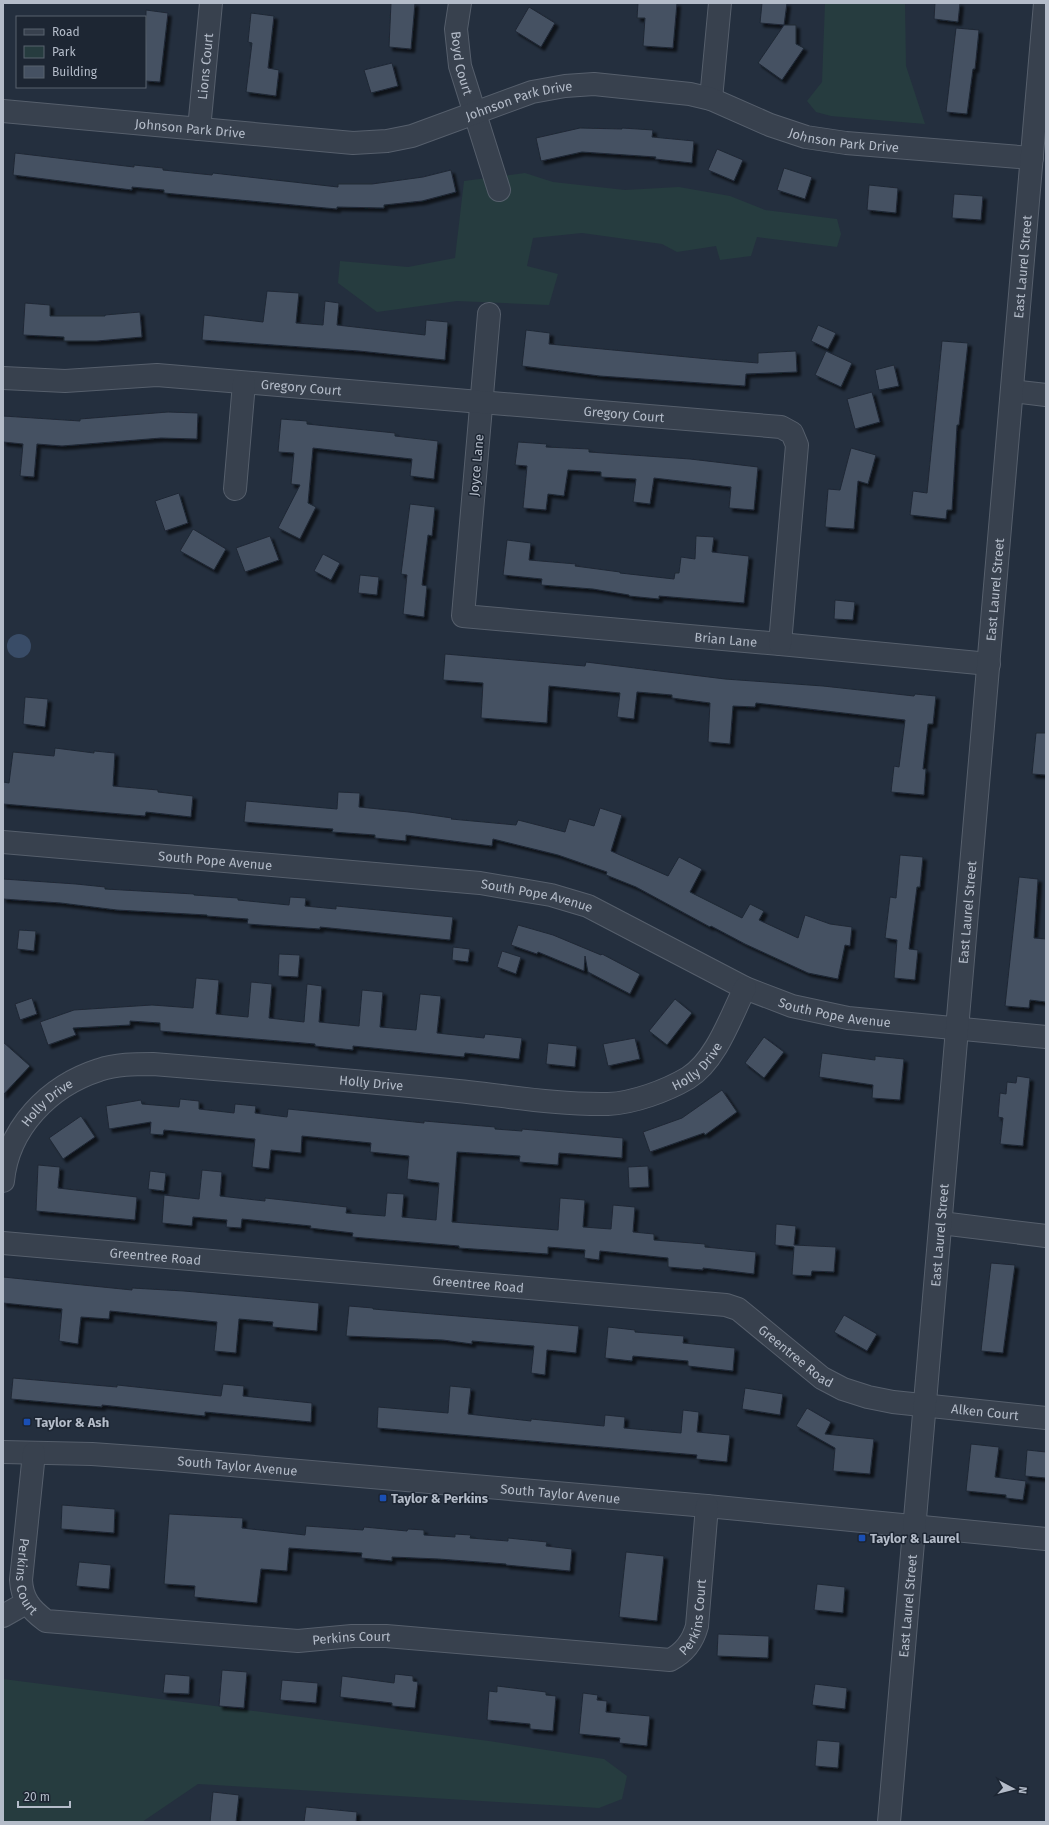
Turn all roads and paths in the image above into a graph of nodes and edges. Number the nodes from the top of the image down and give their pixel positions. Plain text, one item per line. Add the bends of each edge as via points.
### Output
1 (211, 3) edge
2 (460, 3) edge
3 (720, 3) edge
4 (1045, 3) edge
5 (711, 99) junction
6 (3, 111) edge
7 (474, 113) junction
8 (199, 129) junction
9 (1032, 158) junction
10 (500, 190) dead end
11 (489, 314) dead end
12 (3, 378) edge
13 (244, 382) junction
14 (1012, 391) junction
15 (1046, 395) edge
16 (482, 403) junction
17 (235, 489) dead end
18 (463, 616) joint
19 (780, 644) junction
20 (989, 664) junction
21 (3, 842) edge
22 (745, 988) junction
23 (958, 1028) junction
24 (1046, 1037) edge
25 (3, 1181) edge
26 (941, 1223) junction
27 (1046, 1236) edge
28 (3, 1242) edge
29 (924, 1406) junction
30 (1046, 1418) edge
31 (3, 1452) edge
32 (34, 1453) junction
33 (707, 1506) junction
34 (914, 1526) junction
35 (1046, 1539) edge
36 (13, 1610) edge
37 (889, 1822) edge

1 - 8 street, Lions Court
2 - 7 street, Boyd Court via 456,29 457,48
3 - 5 street
4 - 9 street, East Laurel Street
5 - 7 street, Johnson Park Drive via 658,89 587,84 532,92
5 - 9 street, Johnson Park Drive via 806,138
6 - 8 street, Johnson Park Drive
7 - 8 street, Johnson Park Drive via 412,136 387,141 353,143
7 - 10 street, Boyd Court
9 - 14 street, East Laurel Street
11 - 16 street, Joyce Lane
12 - 13 street, Gregory Court via 65,381 157,375
13 - 16 street, Gregory Court
13 - 17 street, Gregory Court
14 - 15 street
14 - 20 street, East Laurel Street
16 - 18 street, Joyce Lane
16 - 19 street, Gregory Court via 798,428
18 - 19 street, Brian Lane
19 - 20 street, Brian Lane
20 - 23 street, East Laurel Street
21 - 22 street, South Pope Avenue via 480,883 552,895 588,906
22 - 23 street, South Pope Avenue via 818,1013
22 - 25 street, Holly Drive via 710,1058 690,1077 645,1097 610,1104 550,1101 153,1064 125,1064 100,1070 75,1079 48,1097 33,1112 16,1136 4,1166
23 - 24 street, South Pope Avenue
23 - 26 street, East Laurel Street
26 - 27 street
26 - 29 street, East Laurel Street
28 - 29 street, Greentree Road via 726,1305 738,1309 822,1378 843,1389 868,1397
29 - 30 street, Alken Court
29 - 34 street, East Laurel Street
31 - 32 street, South Taylor Avenue
32 - 33 street, South Taylor Avenue via 170,1459
32 - 36 street, Perkins Court via 22,1591
33 - 34 street, South Taylor Avenue
33 - 36 street, Perkins Court via 697,1626 679,1664 670,1660 386,1636 298,1641 46,1621 35,1613
34 - 35 street, South Taylor Avenue
34 - 37 street, East Laurel Street

